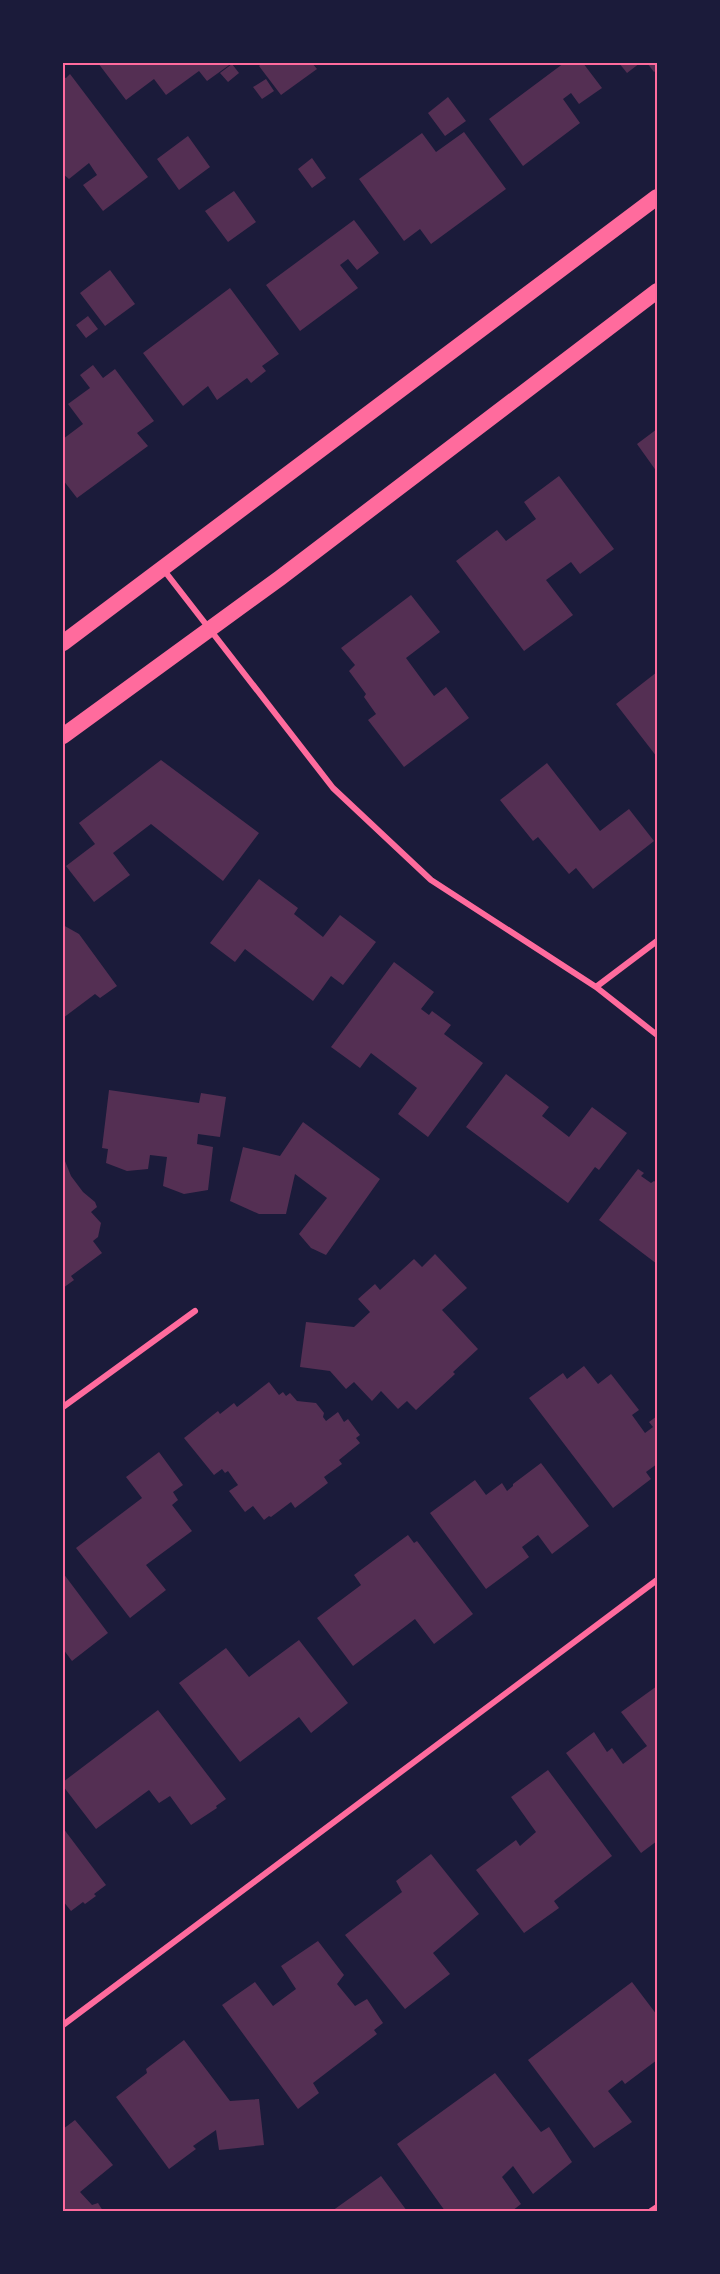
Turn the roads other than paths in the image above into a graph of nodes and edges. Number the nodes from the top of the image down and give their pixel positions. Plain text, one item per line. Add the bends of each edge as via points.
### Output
1 (657, 197) edge
2 (657, 291) edge
3 (163, 569) junction
4 (211, 629) junction
5 (63, 643) edge
6 (63, 736) edge
7 (657, 941) edge
8 (596, 987) junction
9 (657, 1035) edge
10 (195, 1311) dead end
11 (63, 1407) edge
12 (657, 1580) edge
13 (63, 2025) edge
14 (657, 2207) edge
15 (651, 2211) edge

1 - 3 highway
2 - 4 highway
3 - 4 street
3 - 5 highway
4 - 6 highway
4 - 8 street via 333,788 431,880
7 - 8 street
8 - 9 street
10 - 11 street
12 - 13 street
14 - 15 street

